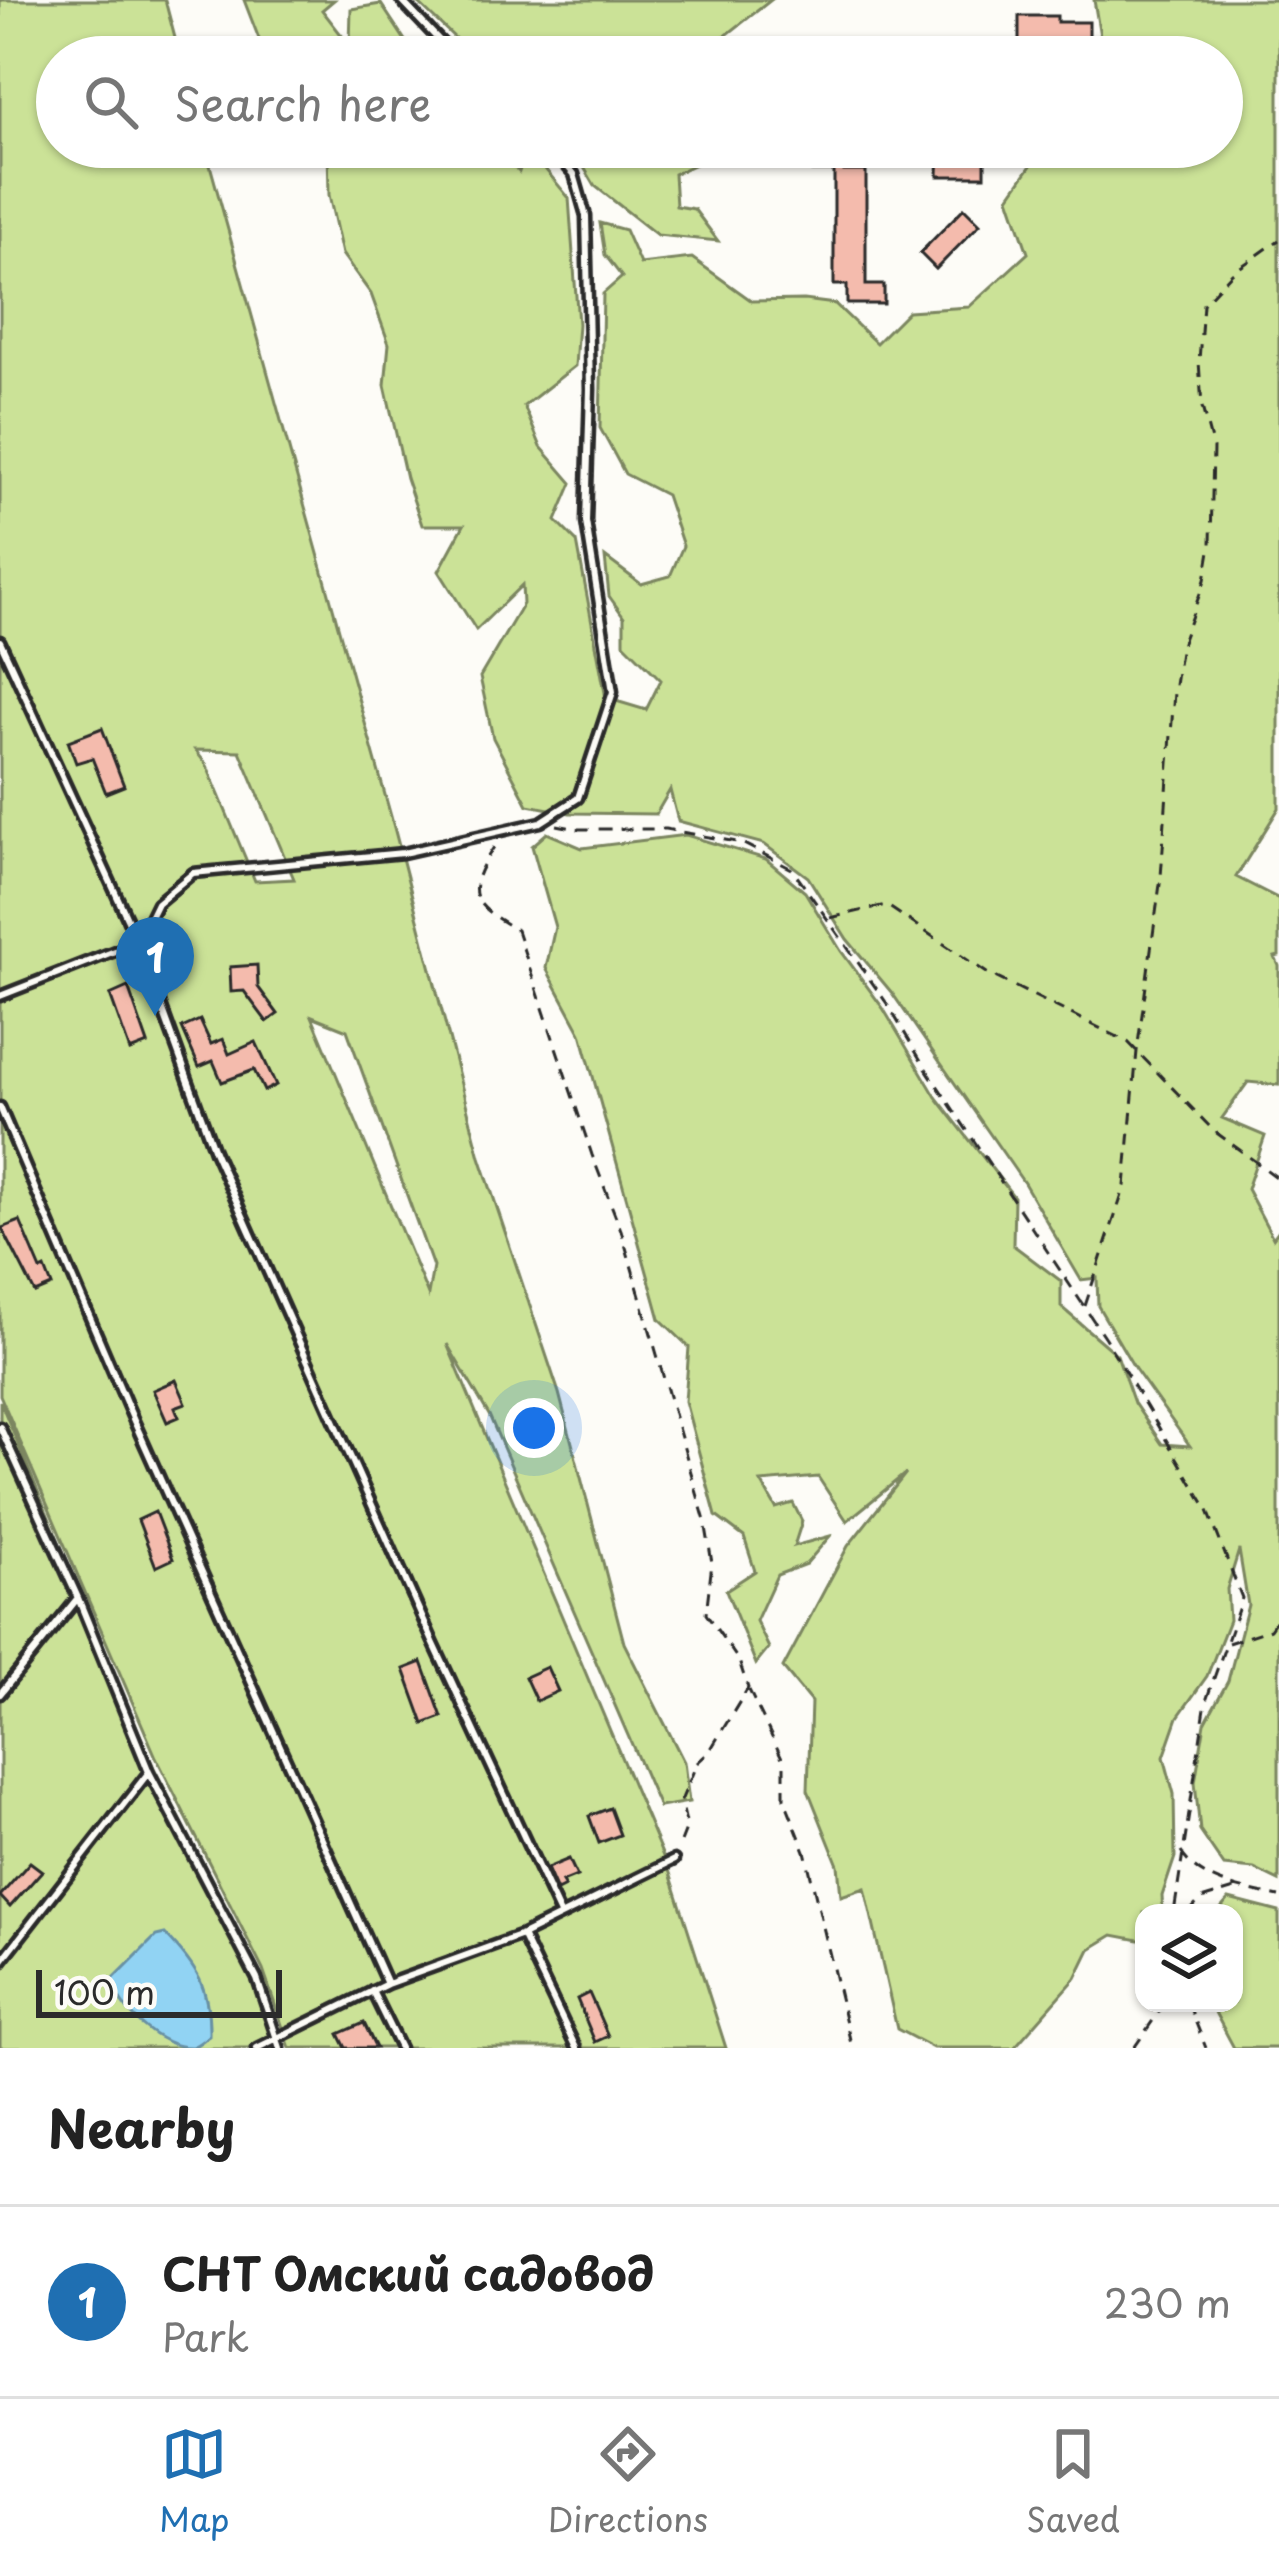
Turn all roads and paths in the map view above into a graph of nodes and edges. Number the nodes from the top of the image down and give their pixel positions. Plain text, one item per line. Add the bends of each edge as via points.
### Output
1 (401, 0) edge
2 (435, 36) edge
3 (569, 168) edge
4 (1279, 240) edge
5 (0, 641) edge
6 (542, 822) junction
7 (505, 830) junction
8 (829, 918) junction
9 (138, 942) junction
10 (0, 996) edge
11 (1137, 1051) junction
12 (0, 1107) edge
13 (1279, 1179) edge
14 (1085, 1308) junction
15 (0, 1429) edge
16 (78, 1598) junction
17 (1279, 1616) edge
18 (1226, 1643) junction
19 (748, 1688) junction
20 (0, 1694) edge
21 (149, 1772) junction
22 (1181, 1852) junction
23 (674, 1860) joint
24 (1244, 1887) junction
25 (1279, 1897) edge
26 (1175, 1904) edge
27 (1196, 1904) edge
28 (560, 1914) junction
29 (522, 1935) junction
30 (0, 1963) edge
31 (387, 1984) junction
32 (372, 1991) junction
33 (1159, 2012) edge
34 (1192, 2012) edge
35 (276, 2036) junction
36 (257, 2048) edge
37 (280, 2048) edge
38 (400, 2048) edge
39 (576, 2048) edge
40 (852, 2048) edge
41 (1135, 2048) edge
42 (1206, 2048) edge

1 - 2 lane
3 - 6 lane via 586,216 586,522 613,692 578,798
4 - 11 path via 1203,304 1211,545 1174,692 1161,878
5 - 9 lane
6 - 7 lane
6 - 8 path via 742,843 792,869
7 - 9 lane via 403,853 193,873 157,903
7 - 19 path via 476,874 476,893 483,911 517,930 621,1230 705,1521 712,1563 706,1614 740,1661
8 - 11 path via 886,905 987,973
8 - 14 path
9 - 10 lane
9 - 28 lane via 214,1151
11 - 13 path via 1214,1131
11 - 14 path via 1124,1186
12 - 31 lane
14 - 18 path via 1207,1508 1242,1598
15 - 16 lane
16 - 20 lane
16 - 21 lane
17 - 18 path via 1270,1629
18 - 22 path via 1206,1701
19 - 23 path via 697,1763 681,1801 687,1827
19 - 40 path via 784,1762 784,1798 805,1851
21 - 30 lane
21 - 35 lane via 257,1979
22 - 24 path via 1191,1868
22 - 26 path
23 - 28 lane
24 - 25 path
24 - 27 path
28 - 29 lane
29 - 31 lane
29 - 39 lane
31 - 32 lane
32 - 35 lane
32 - 38 lane
33 - 41 path
34 - 42 path
35 - 36 lane
35 - 37 lane

